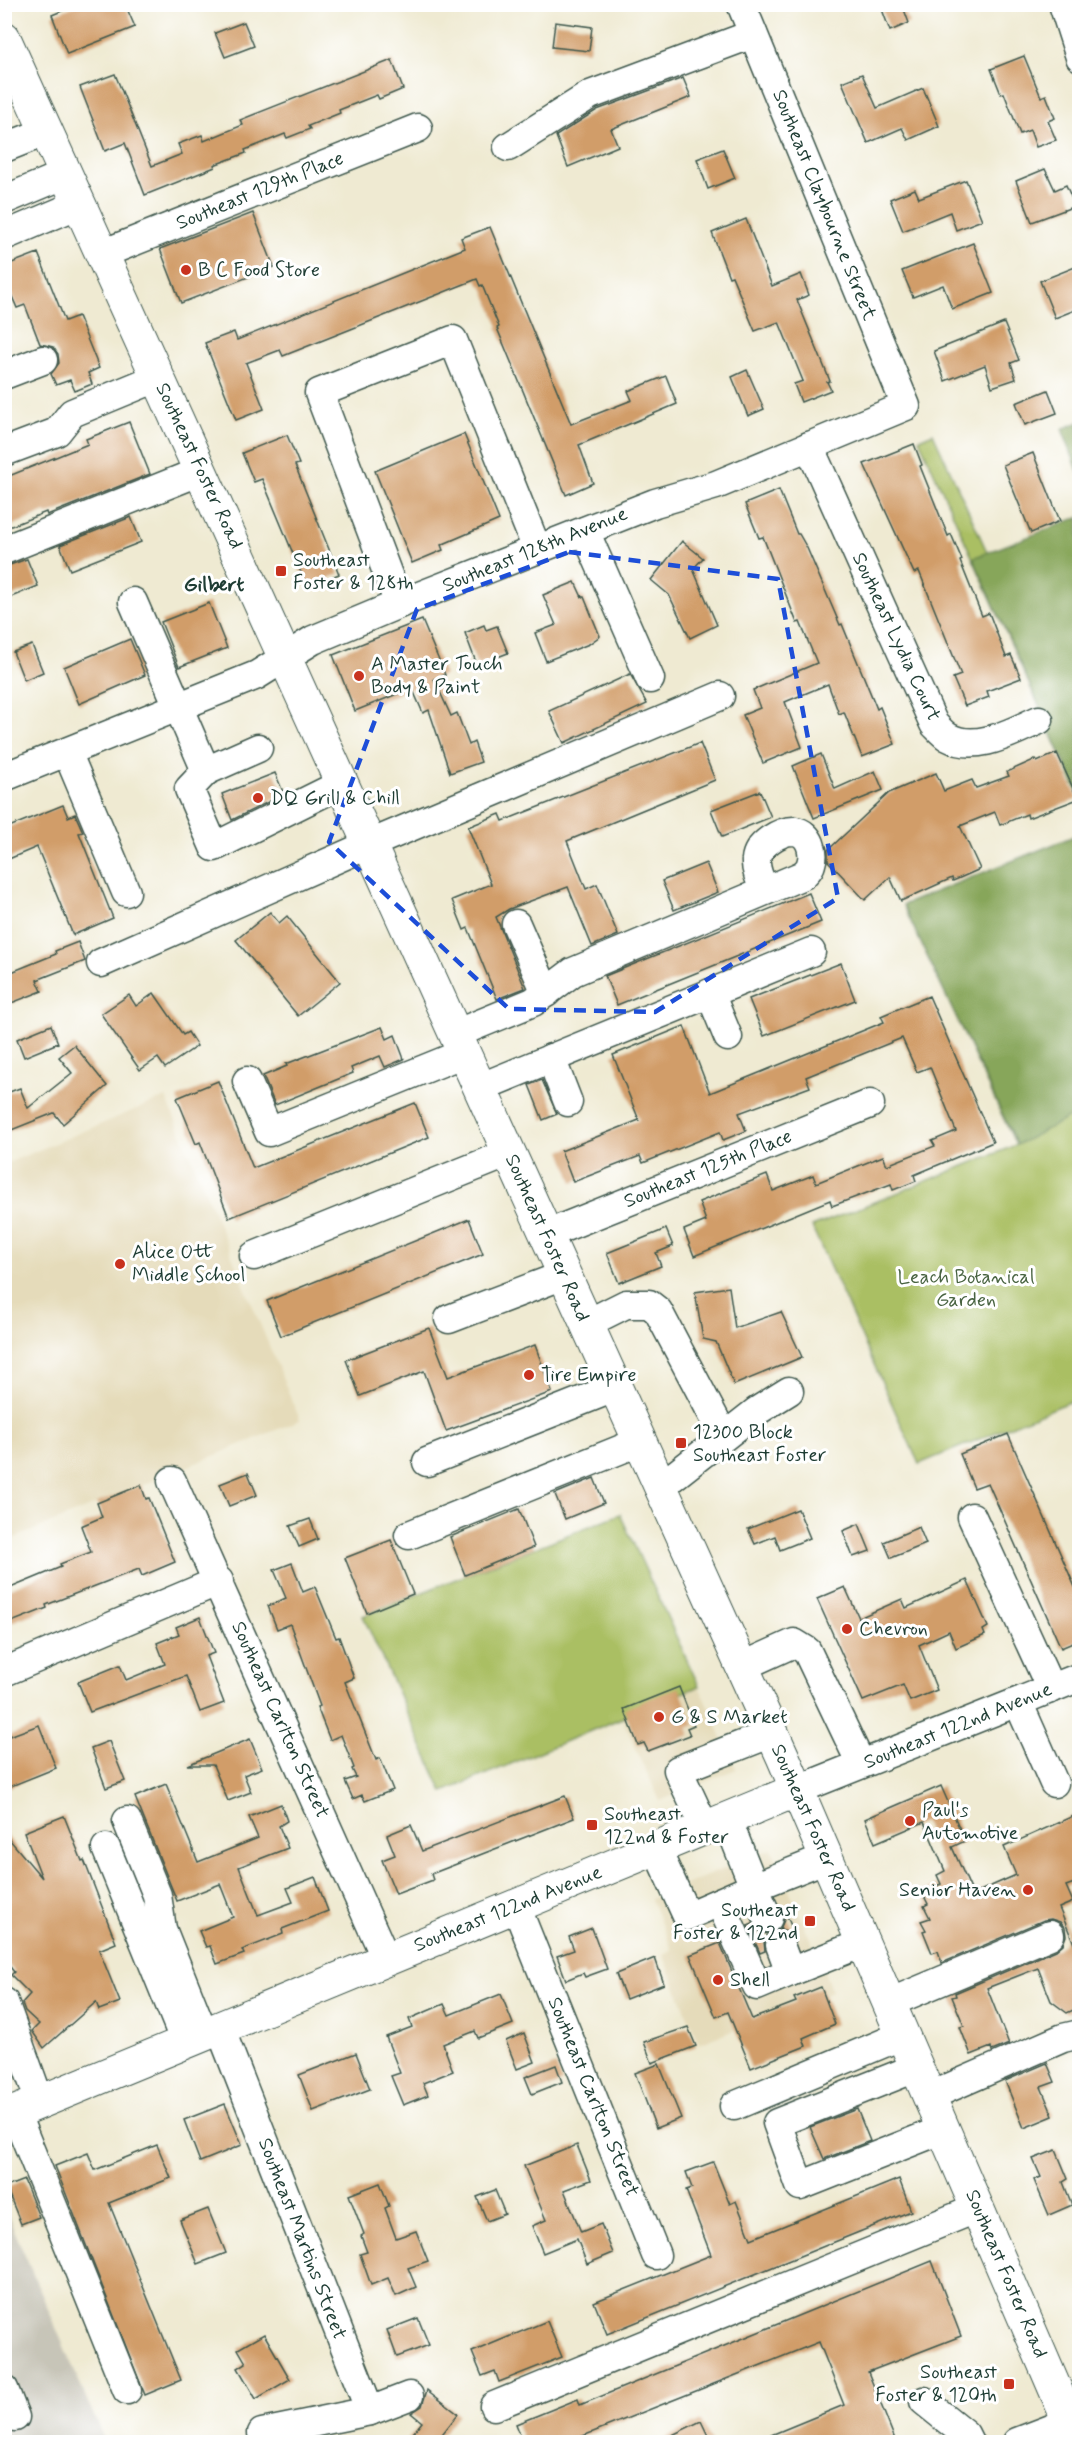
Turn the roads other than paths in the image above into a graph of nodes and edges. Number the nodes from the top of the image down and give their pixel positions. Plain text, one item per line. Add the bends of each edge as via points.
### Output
1 (741, 4) edge
2 (1063, 4) edge
3 (753, 34) junction
4 (4, 38) edge
5 (1080, 57) edge
6 (418, 128) dead end
7 (47, 131) junction
8 (508, 147) dead end
9 (4, 148) edge
10 (66, 174) junction
11 (4, 200) edge
12 (80, 204) junction
13 (4, 236) edge
14 (102, 254) junction
15 (43, 360) dead end
16 (4, 375) edge
17 (159, 377) junction
18 (906, 406) joint
19 (809, 446) junction
20 (4, 452) edge
21 (201, 471) junction
22 (585, 531) junction
23 (537, 549) junction
24 (4, 550) edge
25 (133, 602) dead end
26 (399, 604) junction
27 (286, 657) junction
28 (650, 679) dead end
29 (720, 696) dead end
30 (177, 707) junction
31 (1039, 720) dead end
32 (258, 748) dead end
33 (67, 752) junction
34 (206, 771) junction
35 (4, 777) edge
36 (343, 783) junction
37 (370, 844) junction
38 (765, 891) dead end
39 (126, 892) dead end
40 (516, 924) dead end
41 (811, 951) dead end
42 (100, 963) dead end
43 (546, 993) junction
44 (710, 993) junction
45 (728, 1037) dead end
46 (459, 1043) junction
47 (551, 1058) junction
48 (247, 1081) dead end
49 (479, 1088) junction
50 (568, 1102) dead end
51 (870, 1104) dead end
52 (509, 1153) junction
53 (545, 1234) junction
54 (254, 1256) dead end
55 (564, 1275) junction
56 (449, 1319) dead end
57 (586, 1324) junction
58 (614, 1388) junction
59 (789, 1390) dead end
60 (724, 1436) junction
61 (639, 1442) junction
62 (427, 1462) dead end
63 (172, 1481) dead end
64 (660, 1488) junction
65 (972, 1517) dead end
66 (409, 1535) dead end
67 (219, 1581) junction
68 (741, 1667) junction
69 (4, 1672) edge
70 (1080, 1677) edge
71 (1051, 1689) junction
72 (1018, 1702) junction
73 (772, 1734) junction
74 (861, 1764) junction
75 (1054, 1783) dead end
76 (797, 1790) junction
77 (127, 1821) dead end
78 (716, 1823) junction
79 (106, 1848) dead end
80 (656, 1848) junction
81 (827, 1858) junction
82 (754, 1887) junction
83 (720, 1902) junction
84 (516, 1906) junction
85 (768, 1918) dead end
86 (1050, 1935) dead end
87 (863, 1943) junction
88 (780, 1945) dead end
89 (386, 1959) junction
90 (790, 1972) junction
91 (4, 2002) edge
92 (890, 2003) junction
93 (1080, 2034) edge
94 (203, 2035) junction
95 (903, 2035) junction
96 (924, 2082) junction
97 (734, 2106) dead end
98 (20, 2110) edge
99 (944, 2129) junction
100 (978, 2208) junction
101 (656, 2255) dead end
102 (4, 2389) edge
103 (126, 2390) dead end
104 (409, 2396) dead end
105 (924, 2402) dead end
106 (494, 2406) dead end
107 (370, 2411) junction
108 (15, 2417) dead end
109 (1074, 2432) edge
110 (262, 2433) dead end
111 (969, 2442) edge
112 (1017, 2442) edge

1 - 3 street, Southeast Claybourne Street
2 - 5 street
3 - 8 street via 590,95
3 - 18 street, Southeast Claybourne Street
4 - 7 main road, Southeast Foster Road
6 - 14 street, Southeast 129th Place
7 - 9 street
7 - 10 main road, Southeast Foster Road
10 - 11 street
10 - 12 main road, Southeast Foster Road
12 - 13 street
12 - 14 main road, Southeast Foster Road
14 - 17 main road, Southeast Foster Road
15 - 16 street
17 - 20 street via 72,413 57,432
17 - 21 main road, Southeast Foster Road
18 - 19 street, Southeast 128th Avenue
19 - 22 street, Southeast 128th Avenue via 716,485 655,503
19 - 31 street, Southeast Lydia Court via 934,724 949,737 965,742 989,741
21 - 24 street
21 - 27 main road, Southeast Foster Road
22 - 23 street, Southeast 128th Avenue
22 - 28 street
23 - 26 street, Southeast 128th Avenue
23 - 26 street via 453,340 319,393
25 - 30 street
26 - 27 street, Southeast 128th Avenue via 313,640
27 - 30 street, Southeast 128th Avenue via 257,675
27 - 36 main road, Southeast Foster Road
29 - 37 street
30 - 33 street, Southeast 128th Avenue
30 - 34 street
32 - 34 street
33 - 35 street, Southeast 128th Avenue
33 - 39 street
34 - 36 street via 189,789 214,847
36 - 37 main road, Southeast Foster Road
37 - 42 street
37 - 46 main road, Southeast Foster Road
38 - 43 street via 573,972
40 - 43 street
41 - 44 street
43 - 46 street
44 - 45 street
44 - 47 street
46 - 48 street via 269,1132
46 - 49 main road, Southeast Foster Road
47 - 49 street
47 - 50 street
49 - 52 main road, Southeast Foster Road
51 - 53 street, Southeast 125th Place
52 - 53 main road, Southeast Foster Road
52 - 54 street
53 - 55 main road, Southeast Foster Road
55 - 56 street
55 - 57 main road, Southeast Foster Road
57 - 58 main road, Southeast Foster Road
57 - 60 street via 626,1304 649,1304 658,1311
58 - 61 main road, Southeast Foster Road
58 - 62 street
59 - 60 street
60 - 64 street
61 - 64 main road, Southeast Foster Road
61 - 66 street
63 - 67 street, Southeast Carlton Street
64 - 68 main road, Southeast Foster Road
65 - 71 street
67 - 69 street
67 - 89 street, Southeast Carlton Street
68 - 73 main road, Southeast Foster Road
68 - 74 street via 794,1643 807,1651
70 - 71 street, Southeast 122nd Avenue
71 - 72 street, Southeast 122nd Avenue
72 - 74 street, Southeast 122nd Avenue
72 - 75 street
73 - 76 main road, Southeast Foster Road
73 - 78 street via 678,1770
74 - 76 street, Southeast 122nd Avenue
76 - 78 main road, Southeast 122nd Avenue
76 - 81 main road, Southeast Foster Road
77 - 94 street via 157,1895 162,1929
78 - 80 main road, Southeast 122nd Avenue
78 - 82 street
79 - 94 street
80 - 83 street via 687,1916
80 - 84 main road, Southeast 122nd Avenue
81 - 82 street
81 - 87 main road, Southeast Foster Road
82 - 83 street
82 - 85 street
83 - 90 street via 757,1986
84 - 89 main road, Southeast 122nd Avenue
84 - 101 street, Southeast Carlton Street
86 - 92 street
87 - 90 street
87 - 92 main road, Southeast Foster Road
88 - 90 street
89 - 94 main road, Southeast 122nd Avenue
91 - 98 street
92 - 95 main road, Southeast Foster Road
93 - 96 street
94 - 98 main road, Southeast 122nd Avenue
94 - 107 street, Southeast Martins Street
95 - 96 main road, Southeast Foster Road
95 - 97 street
96 - 99 main road, Southeast Foster Road
96 - 99 street via 777,2123 800,2187
98 - 103 street
99 - 100 main road, Southeast Foster Road
100 - 106 street
100 - 109 main road, Southeast Foster Road
102 - 108 street
104 - 107 street
105 - 111 street via 965,2434
107 - 110 street
109 - 112 street

